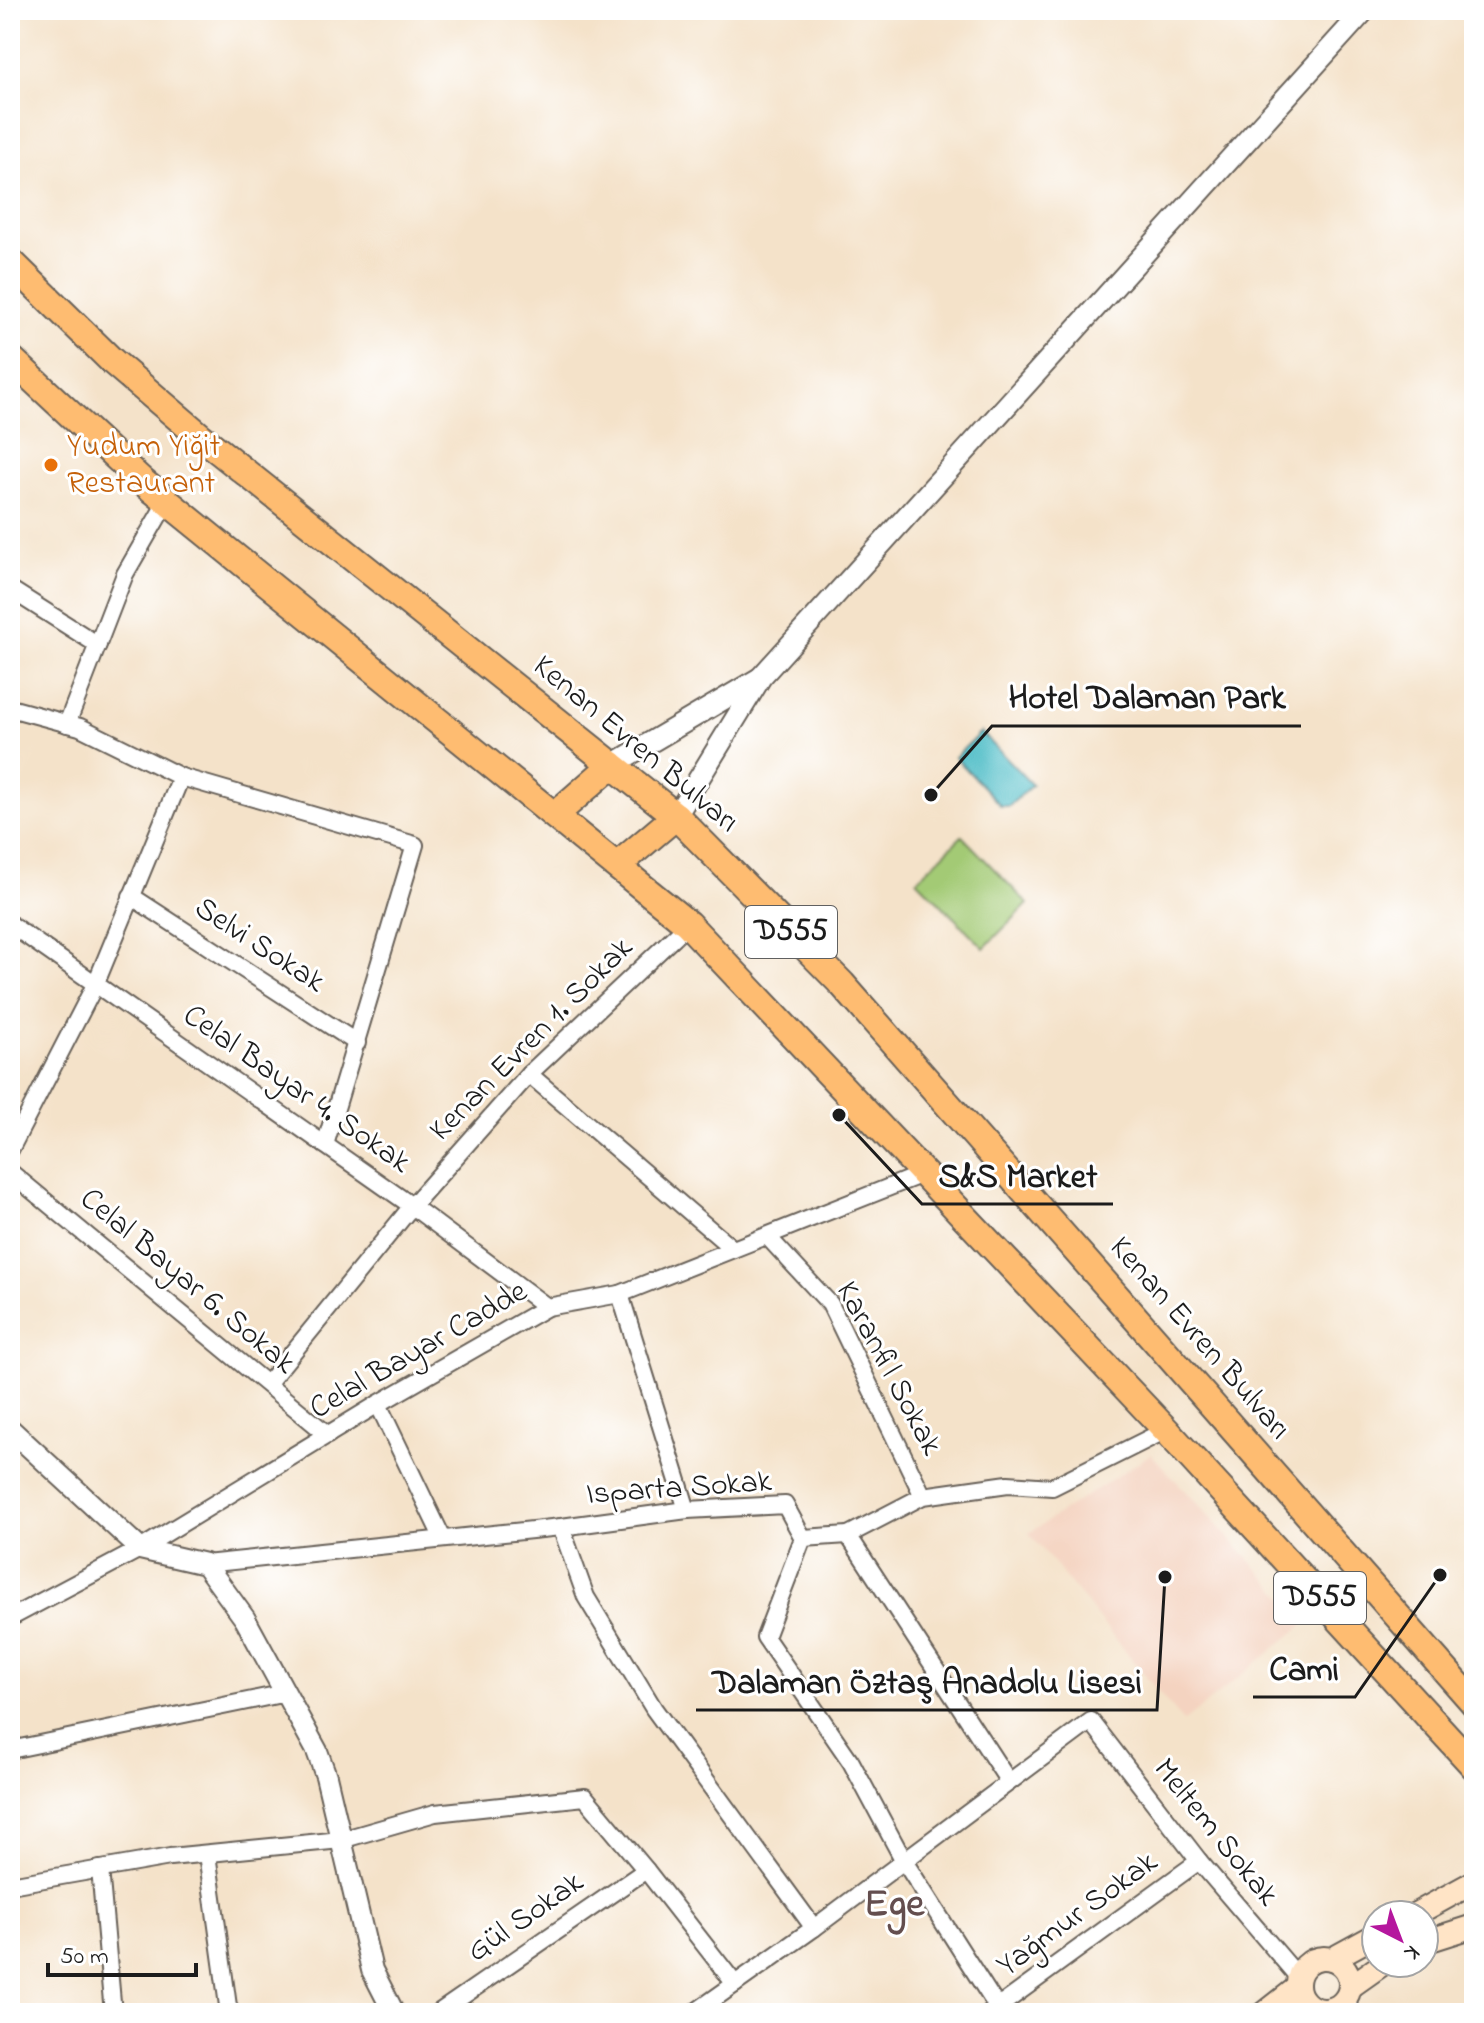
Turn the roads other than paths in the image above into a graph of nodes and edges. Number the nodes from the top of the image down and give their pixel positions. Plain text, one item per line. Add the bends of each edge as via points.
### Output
1 (1365, 10) edge
2 (10, 261) edge
3 (10, 358) edge
4 (167, 501) junction
5 (10, 589) edge
6 (98, 645) junction
7 (761, 677) junction
8 (10, 708) edge
9 (67, 724) junction
10 (612, 765) junction
11 (181, 777) junction
12 (556, 814) junction
13 (676, 816) junction
14 (618, 865) junction
15 (131, 896) junction
16 (10, 924) edge
17 (688, 924) junction
18 (96, 983) junction
19 (357, 1043) junction
20 (529, 1074) junction
21 (325, 1145) junction
22 (10, 1150) edge
23 (10, 1172) edge
24 (925, 1173) junction
25 (412, 1206) junction
26 (767, 1236) junction
27 (733, 1249) junction
28 (620, 1294) junction
29 (547, 1307) junction
30 (267, 1384) junction
31 (378, 1404) junction
32 (10, 1429) edge
33 (1166, 1430) junction
34 (328, 1435) junction
35 (923, 1496) junction
36 (687, 1510) junction
37 (561, 1527) junction
38 (848, 1535) junction
39 (803, 1538) junction
40 (443, 1539) junction
41 (140, 1549) junction
42 (205, 1564) junction
43 (10, 1618) edge
44 (286, 1693) junction
45 (1474, 1703) edge
46 (10, 1750) edge
47 (1474, 1766) edge
48 (1009, 1782) junction
49 (341, 1840) junction
50 (207, 1854) junction
51 (904, 1861) junction
52 (1199, 1861) junction
53 (100, 1869) junction
54 (646, 1870) junction
55 (1474, 1882) edge
56 (10, 1885) edge
57 (1440, 1901) edge
58 (1474, 1926) edge
59 (814, 1928) junction
60 (1440, 1937) edge
61 (1360, 1944) edge
62 (1332, 1959) junction
63 (1368, 1979) edge
64 (1299, 1982) junction
65 (735, 1984) junction
66 (1349, 1998) edge
67 (1314, 2010) edge
68 (996, 2011) edge
69 (113, 2013) edge
70 (233, 2013) edge
71 (394, 2013) edge
72 (438, 2013) edge
73 (694, 2013) edge
74 (1265, 2013) edge

1 - 7 street
2 - 10 main road, Kenan Evren Bulvarı / D555 via 112,361 200,436
3 - 4 main road, D555
4 - 6 street via 125,574
4 - 12 main road, D555
5 - 6 street
6 - 9 street
7 - 10 street
7 - 13 street
8 - 9 street
9 - 11 street
10 - 12 main road
10 - 13 main road, Kenan Evren Bulvarı / D555
11 - 15 street
11 - 19 street via 415,845
12 - 14 main road, D555
13 - 14 main road
13 - 45 main road, Kenan Evren Bulvarı / D555 via 842,984
14 - 17 main road, D555
15 - 18 street
15 - 19 street, Selvi Sokak
16 - 18 street, Celal Bayar 4. Sokak
17 - 20 street, Kenan Evren 1. Sokak
17 - 24 main road, D555
18 - 21 street, Celal Bayar 4. Sokak
18 - 22 street
19 - 21 street
20 - 25 street, Kenan Evren 1. Sokak
20 - 27 street
21 - 25 street, Celal Bayar 4. Sokak
23 - 30 street, Celal Bayar 6. Sokak
24 - 26 street, Celal Bayar Cadde
24 - 33 main road, D555
25 - 29 street, Celal Bayar 4. Sokak
25 - 30 street, Kenan Evren 1. Sokak
26 - 27 street, Celal Bayar Cadde
26 - 35 street, Karanfil Sokak via 830,1304
27 - 28 street, Celal Bayar Cadde
28 - 29 street, Celal Bayar Cadde
28 - 36 street
29 - 31 street, Celal Bayar Cadde
30 - 34 street, Celal Bayar 6. Sokak
31 - 34 street, Celal Bayar Cadde
31 - 40 street
32 - 41 street
33 - 35 street, Isparta Sokak via 1052,1487 1008,1484
33 - 47 main road, D555
34 - 41 street, Celal Bayar Cadde
35 - 38 street, Isparta Sokak
36 - 37 street, Isparta Sokak
36 - 39 street, Isparta Sokak via 785,1505
37 - 40 street, Isparta Sokak
37 - 59 street via 586,1597 654,1709
38 - 39 street, Isparta Sokak
38 - 48 street
39 - 51 street via 765,1637 851,1762
40 - 42 street, Isparta Sokak
41 - 42 street
41 - 43 street, Celal Bayar Cadde
42 - 44 street via 245,1619
44 - 46 street
44 - 49 street via 317,1751
48 - 51 street
48 - 52 street, Meltem Sokak via 1091,1721
49 - 50 street
49 - 54 street via 435,1813 585,1797
49 - 71 street via 372,1970
50 - 53 street
50 - 70 street
51 - 59 street
51 - 68 street
52 - 64 street, Meltem Sokak
52 - 68 street, Yağmur Sokak
53 - 56 street
53 - 69 street
54 - 65 street
54 - 72 street, Gül Sokak
55 - 57 main road
58 - 60 main road
59 - 65 street
61 - 62 main road
62 - 64 main road via 1307,1964
62 - 66 main road via 1346,1970
63 - 66 main road
64 - 67 main road via 1305,2002
64 - 74 main road
65 - 73 street
66 - 67 main road via 1336,2007

